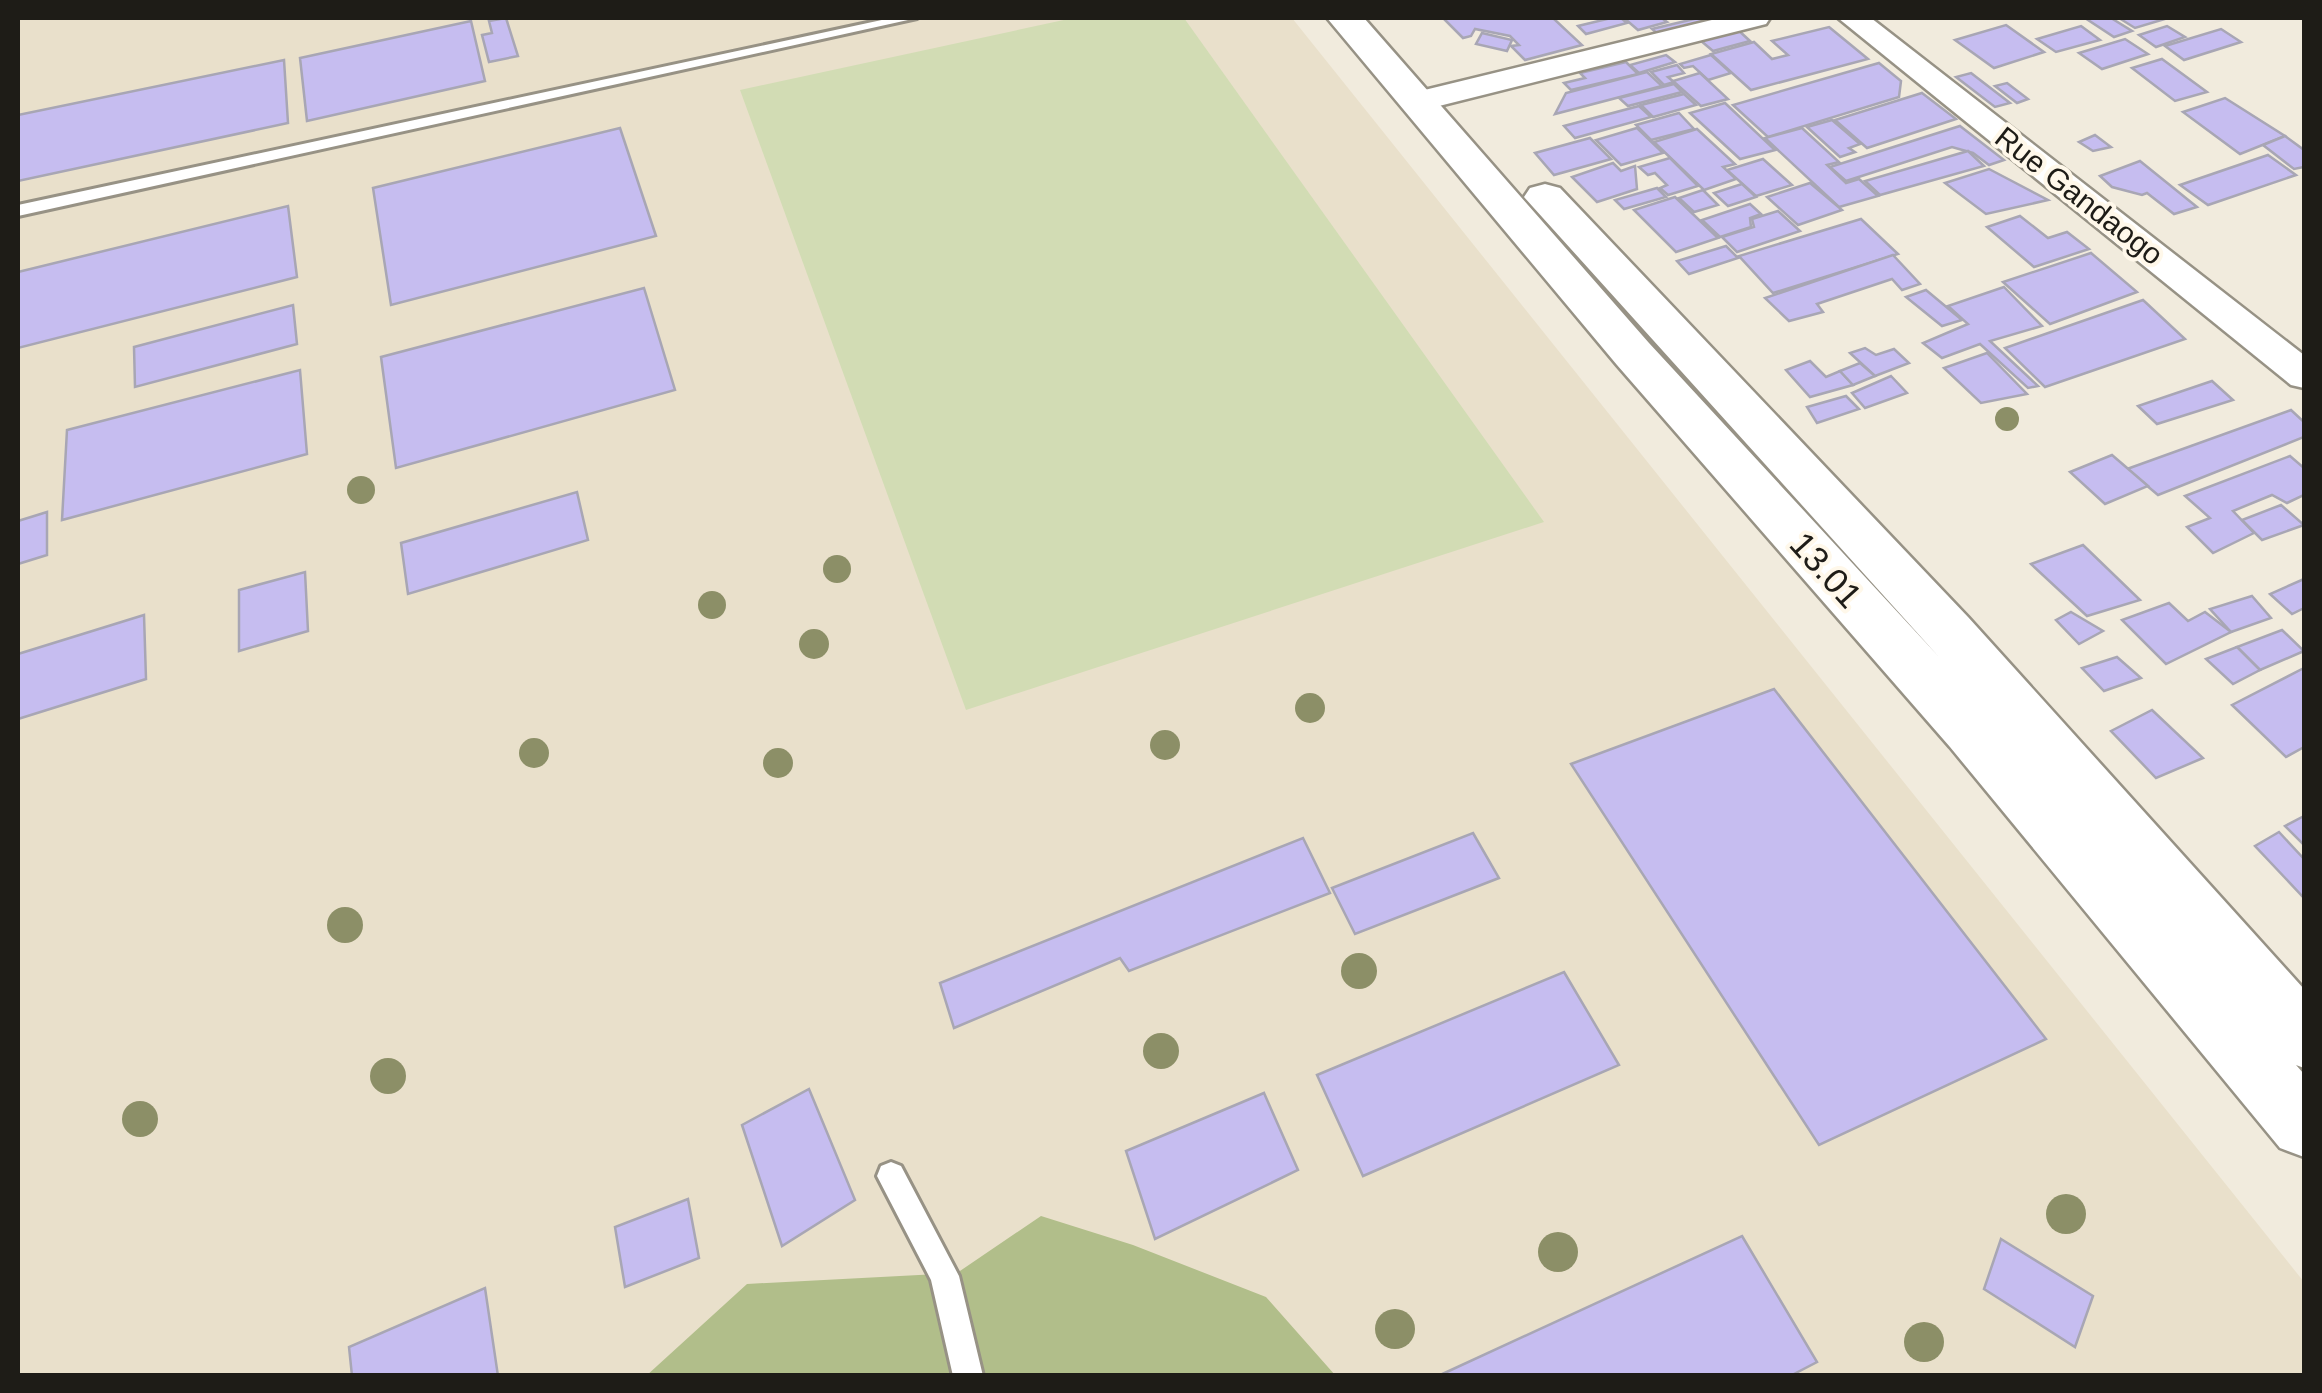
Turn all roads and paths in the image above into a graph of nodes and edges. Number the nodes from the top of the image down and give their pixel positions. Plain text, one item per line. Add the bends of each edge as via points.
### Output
1 (910, 18) edge
2 (1346, 18) edge
3 (1391, 18) edge
4 (1755, 18) edge
5 (1853, 18) edge
6 (1435, 98) junction
7 (18, 212) edge
8 (2304, 374) edge
9 (2304, 1036) edge
10 (2304, 1124) edge
11 (891, 1176) dead end
12 (968, 1376) edge

1 - 7 lane
2 - 6 street, 13.01
3 - 6 street, 13.01
4 - 6 street
5 - 8 street, Rue Gandaogo
6 - 9 street, 13.01 via 1682,346 1949,632
6 - 10 street, 13.01
11 - 12 lane via 945,1276

